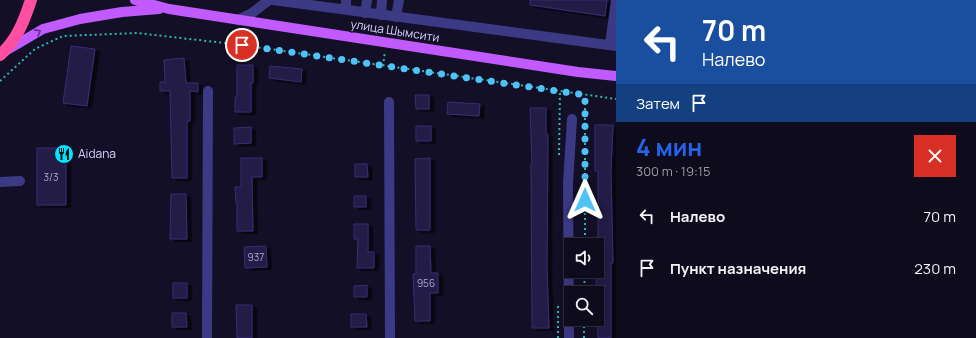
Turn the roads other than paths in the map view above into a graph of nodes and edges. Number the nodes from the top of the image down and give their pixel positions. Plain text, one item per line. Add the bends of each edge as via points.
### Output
1 (31, 0) edge
2 (135, 0) edge
3 (269, 0) edge
4 (273, 0) edge
5 (367, 0) edge
6 (382, 0) edge
7 (399, 0) edge
8 (616, 0) edge
9 (346, 5) edge
10 (169, 9) junction
11 (365, 13) junction
12 (380, 15) junction
13 (396, 17) junction
14 (238, 20) junction
15 (613, 46) edge
16 (2, 53) edge
17 (616, 76) edge
18 (208, 91) dead end
19 (390, 102) dead end
20 (572, 119) dead end
21 (20, 181) dead end
22 (0, 182) edge
23 (207, 338) edge
24 (390, 338) edge
25 (568, 338) edge

1 - 16 highway via 22,26
2 - 10 main road, улица Шымсити
3 - 14 street
4 - 9 street
5 - 11 street
6 - 12 street
7 - 13 street
8 - 15 street
9 - 11 street
10 - 14 main road, улица Шымсити
16 -> 10 main road, улица Шымсити via 43,29 80,19 122,12
11 - 12 street
12 - 13 street
13 - 15 street
14 - 17 main road, улица Шымсити
18 - 23 street
19 - 24 street
20 - 25 street via 568,183
21 - 22 street

